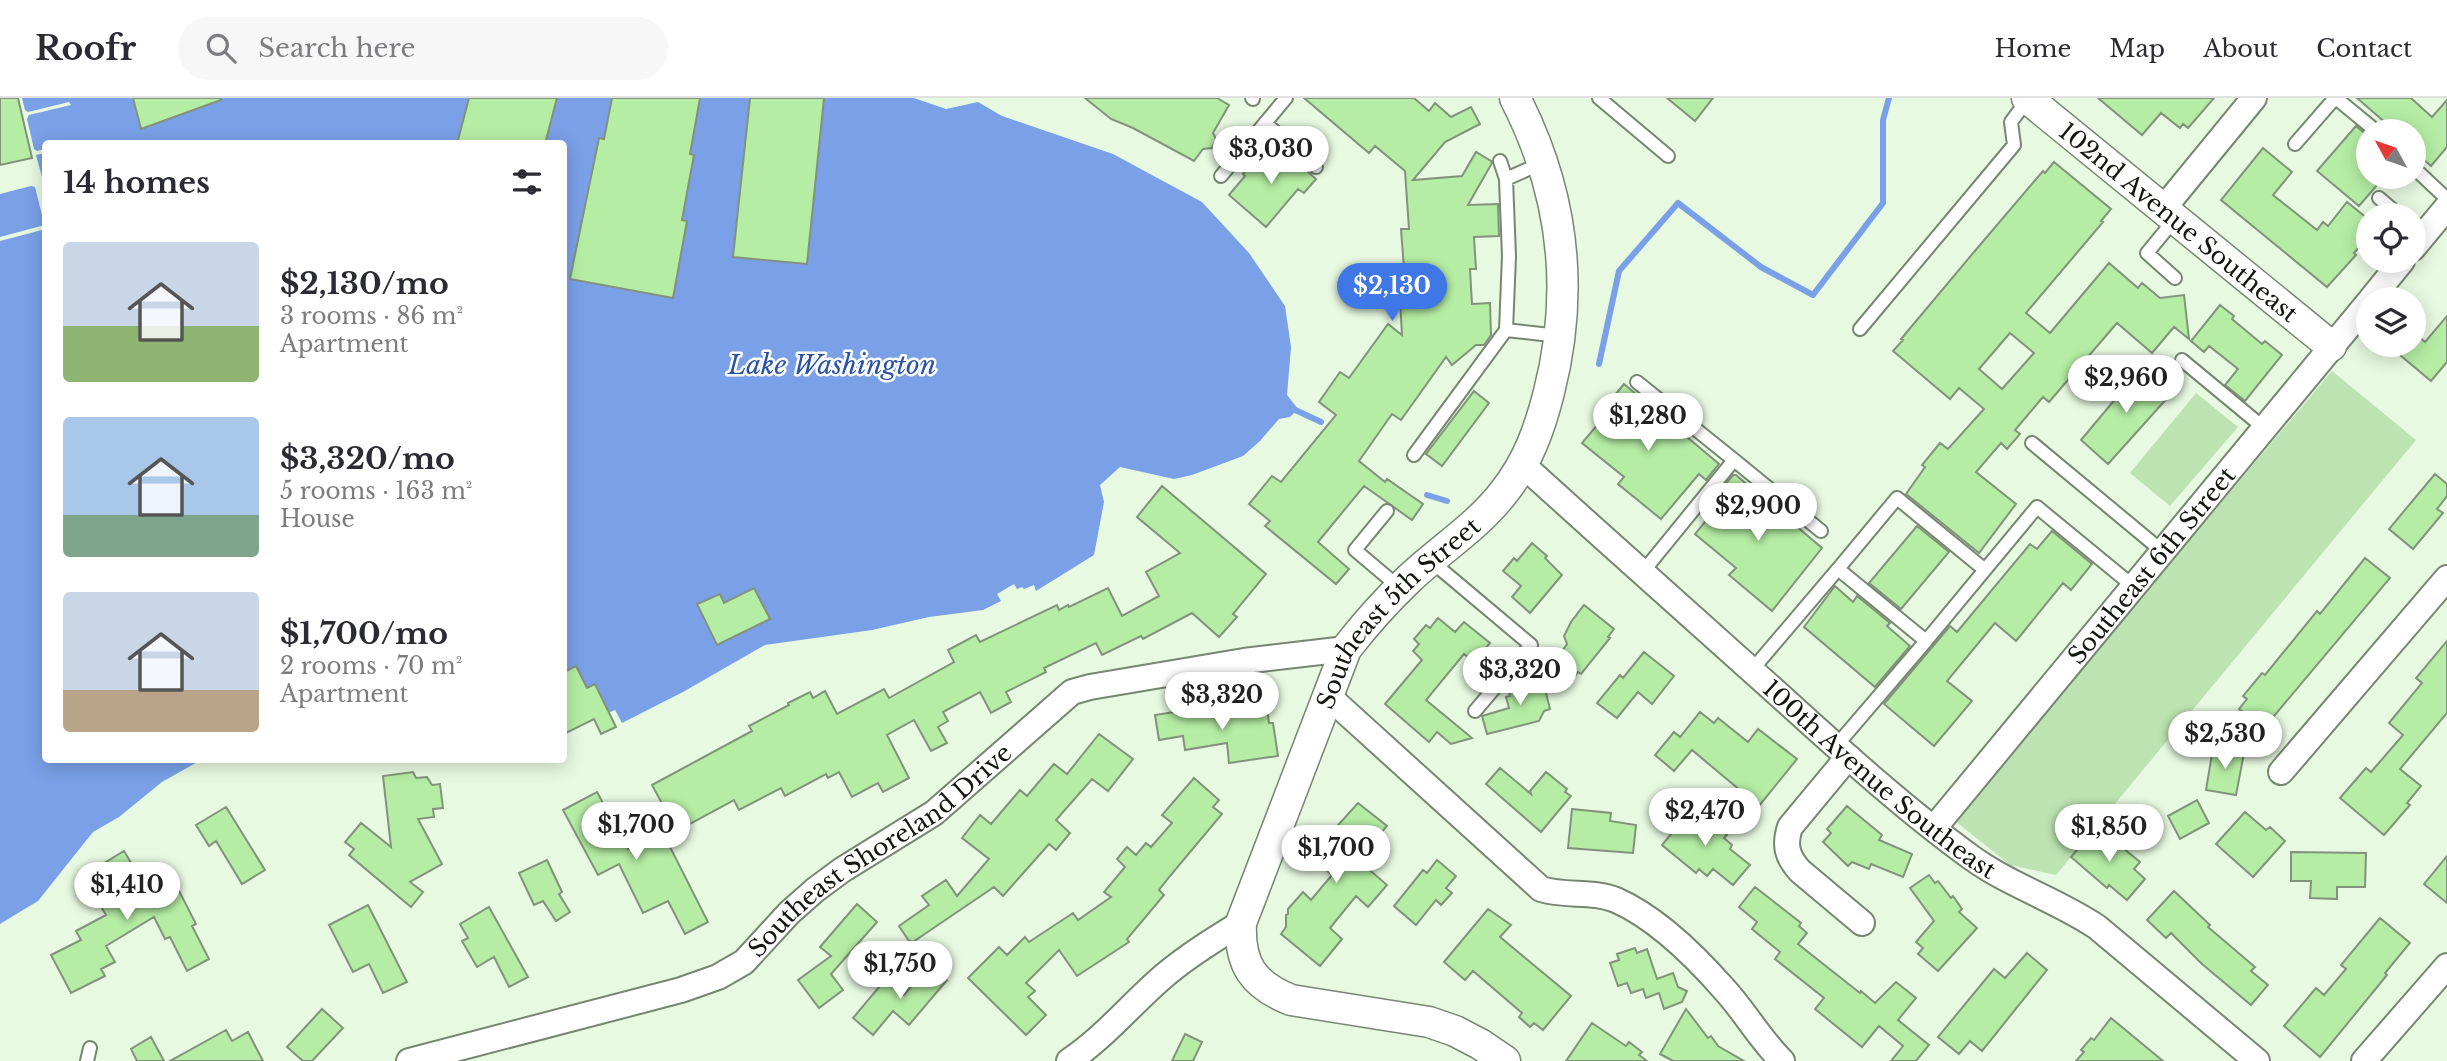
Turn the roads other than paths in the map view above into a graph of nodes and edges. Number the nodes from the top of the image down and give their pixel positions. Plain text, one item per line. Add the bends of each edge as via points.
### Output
1 (1286, 98) edge
2 (1515, 98) edge
3 (1599, 98) edge
4 (2028, 98) edge
5 (2254, 98) edge
6 (2335, 98) edge
7 (2361, 119) edge
8 (1265, 123) junction
9 (2295, 144) dead end
10 (1668, 156) dead end
11 (1500, 161) dead end
12 (1542, 163) junction
13 (1316, 167) dead end
14 (1221, 176) dead end
15 (1506, 179) junction
16 (2426, 179) edge
17 (2379, 198) dead end
18 (2447, 199) edge
19 (2385, 203) edge
20 (2447, 207) edge
21 (2169, 214) junction
22 (2426, 228) edge
23 (2392, 273) edge
24 (2175, 278) dead end
25 (2381, 287) edge
26 (2356, 316) edge
27 (1860, 329) dead end
28 (1506, 330) junction
29 (1560, 336) junction
30 (2331, 346) junction
31 (2182, 360) dead end
32 (1637, 382) dead end
33 (2264, 428) junction
34 (2032, 443) dead end
35 (1414, 455) dead end
36 (1734, 460) junction
37 (1524, 466) junction
38 (1387, 511) dead end
39 (1821, 531) dead end
40 (2162, 551) junction
41 (1431, 561) junction
42 (1838, 569) junction
43 (1984, 570) junction
44 (1642, 573) junction
45 (2447, 578) edge
46 (2133, 586) junction
47 (1401, 588) junction
48 (1926, 641) junction
49 (1346, 649) junction
50 (1752, 670) junction
51 (1327, 695) junction
52 (1475, 711) dead end
53 (1842, 752) junction
54 (2281, 772) dead end
55 (1934, 828) junction
56 (1241, 923) junction
57 (1862, 923) dead end
58 (2447, 966) edge
59 (2241, 1056) edge
60 (409, 1061) edge
61 (1069, 1061) edge
62 (1505, 1061) edge
63 (1782, 1061) edge
64 (2364, 1061) edge

1 - 8 lane
2 - 12 street, Southeast 5th Street
3 - 10 lane
4 - 21 street, 102nd Avenue Southeast
4 - 27 lane via 2011,122 2014,145
5 - 21 street
6 - 7 lane
6 - 9 lane
8 - 13 lane
8 - 14 lane
11 - 15 lane
12 - 15 lane
12 - 29 street, Southeast 5th Street via 1562,251
15 - 28 lane
16 - 18 lane
17 - 19 lane
20 - 22 street
21 - 24 lane via 2147,253
21 - 30 street, 102nd Avenue Southeast
23 - 25 street, Southeast 6th Street
26 - 30 street, Southeast 6th Street
28 - 29 lane
28 - 35 lane
29 - 37 street, Southeast 5th Street via 1542,421
30 - 33 street, Southeast 6th Street
31 - 33 lane
32 - 36 lane
33 - 40 street, Southeast 6th Street
34 - 40 lane
36 - 39 lane
36 - 44 lane
37 - 41 street, Southeast 5th Street via 1479,520
37 - 44 street, 100th Avenue Southeast
38 - 47 lane via 1355,550
40 - 46 street, Southeast 6th Street
41 - 47 street, Southeast 5th Street
41 - 52 lane via 1531,645
42 - 43 lane via 1897,498
42 - 48 lane
42 - 50 lane
43 - 46 lane via 2037,507
43 - 48 lane
44 - 50 street, 100th Avenue Southeast
45 - 54 street
46 - 55 street, Southeast 6th Street
47 - 49 street, Southeast 5th Street
48 - 53 lane
49 - 51 street, Southeast 5th Street
49 - 60 street, Southeast Shoreland Drive via 1233,662 1072,692 934,813 815,890 744,962 718,977
50 - 53 street, 100th Avenue Southeast
51 - 56 street, Southeast 5th Street
51 - 63 street via 1541,889 1613,899 1649,920 1725,990
53 - 55 street, 100th Avenue Southeast
53 - 57 street via 1790,827 1787,850 1800,871
55 - 59 street, 100th Avenue Southeast via 2006,880 2076,912 2097,927
56 - 61 street via 1164,976 1099,1040
56 - 62 street via 1243,957 1249,970 1273,993 1291,1000 1429,1022 1464,1035
58 - 64 street

